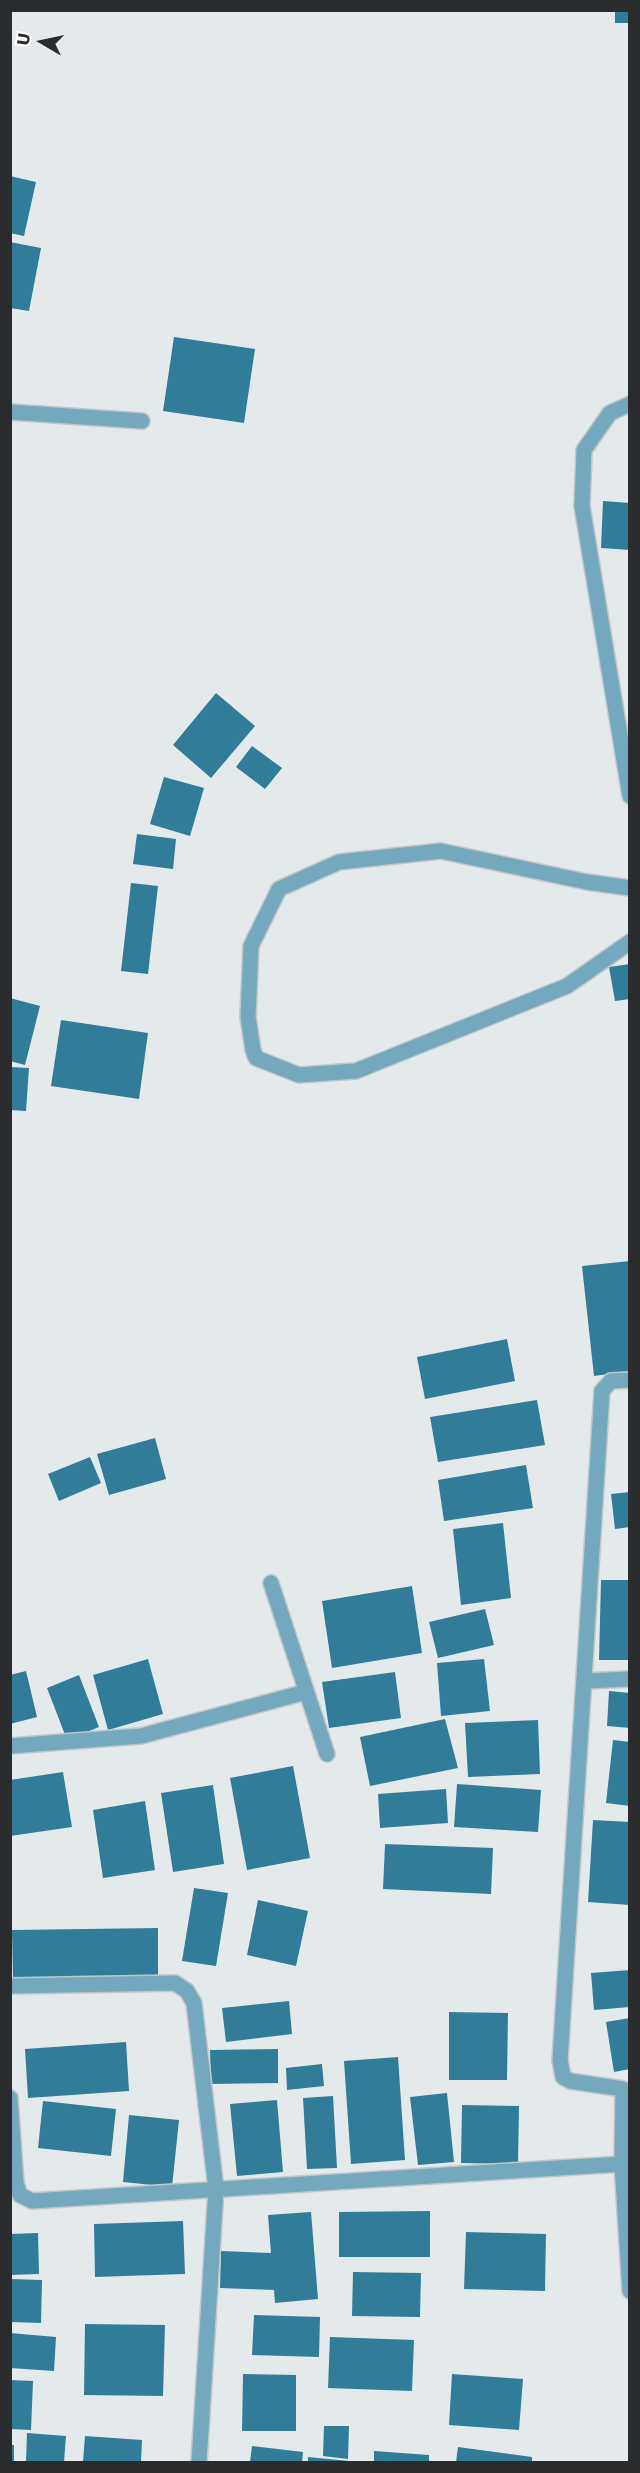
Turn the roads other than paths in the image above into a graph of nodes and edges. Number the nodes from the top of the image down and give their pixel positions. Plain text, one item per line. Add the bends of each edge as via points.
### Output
1 (630, 404) edge
2 (10, 412) edge
3 (142, 421) dead end
4 (630, 796) edge
5 (630, 888) edge
6 (630, 942) edge
7 (630, 1380) edge
8 (271, 1583) dead end
9 (630, 1679) edge
10 (585, 1681) junction
11 (306, 1692) junction
12 (10, 1746) edge
13 (327, 1754) dead end
14 (10, 1986) edge
15 (626, 2089) edge
16 (10, 2098) edge
17 (622, 2164) junction
18 (216, 2189) junction
19 (630, 2291) edge
20 (199, 2463) edge

1 - 4 street via 610,412 584,450 582,506
2 - 3 street
5 - 6 street via 441,851 339,862 279,889 251,946 248,1017 253,1050 256,1058 299,1075 356,1071 567,986
7 - 10 street via 611,1381 602,1391
8 - 11 street
9 - 10 street
10 - 15 street via 560,2069 570,2081
11 - 12 street via 141,1736
11 - 13 street
14 - 18 street via 175,1983 187,1991 194,2002
15 - 17 street
16 - 18 street via 16,2183 20,2195 32,2201
17 - 18 street
17 - 19 street
18 - 20 street

